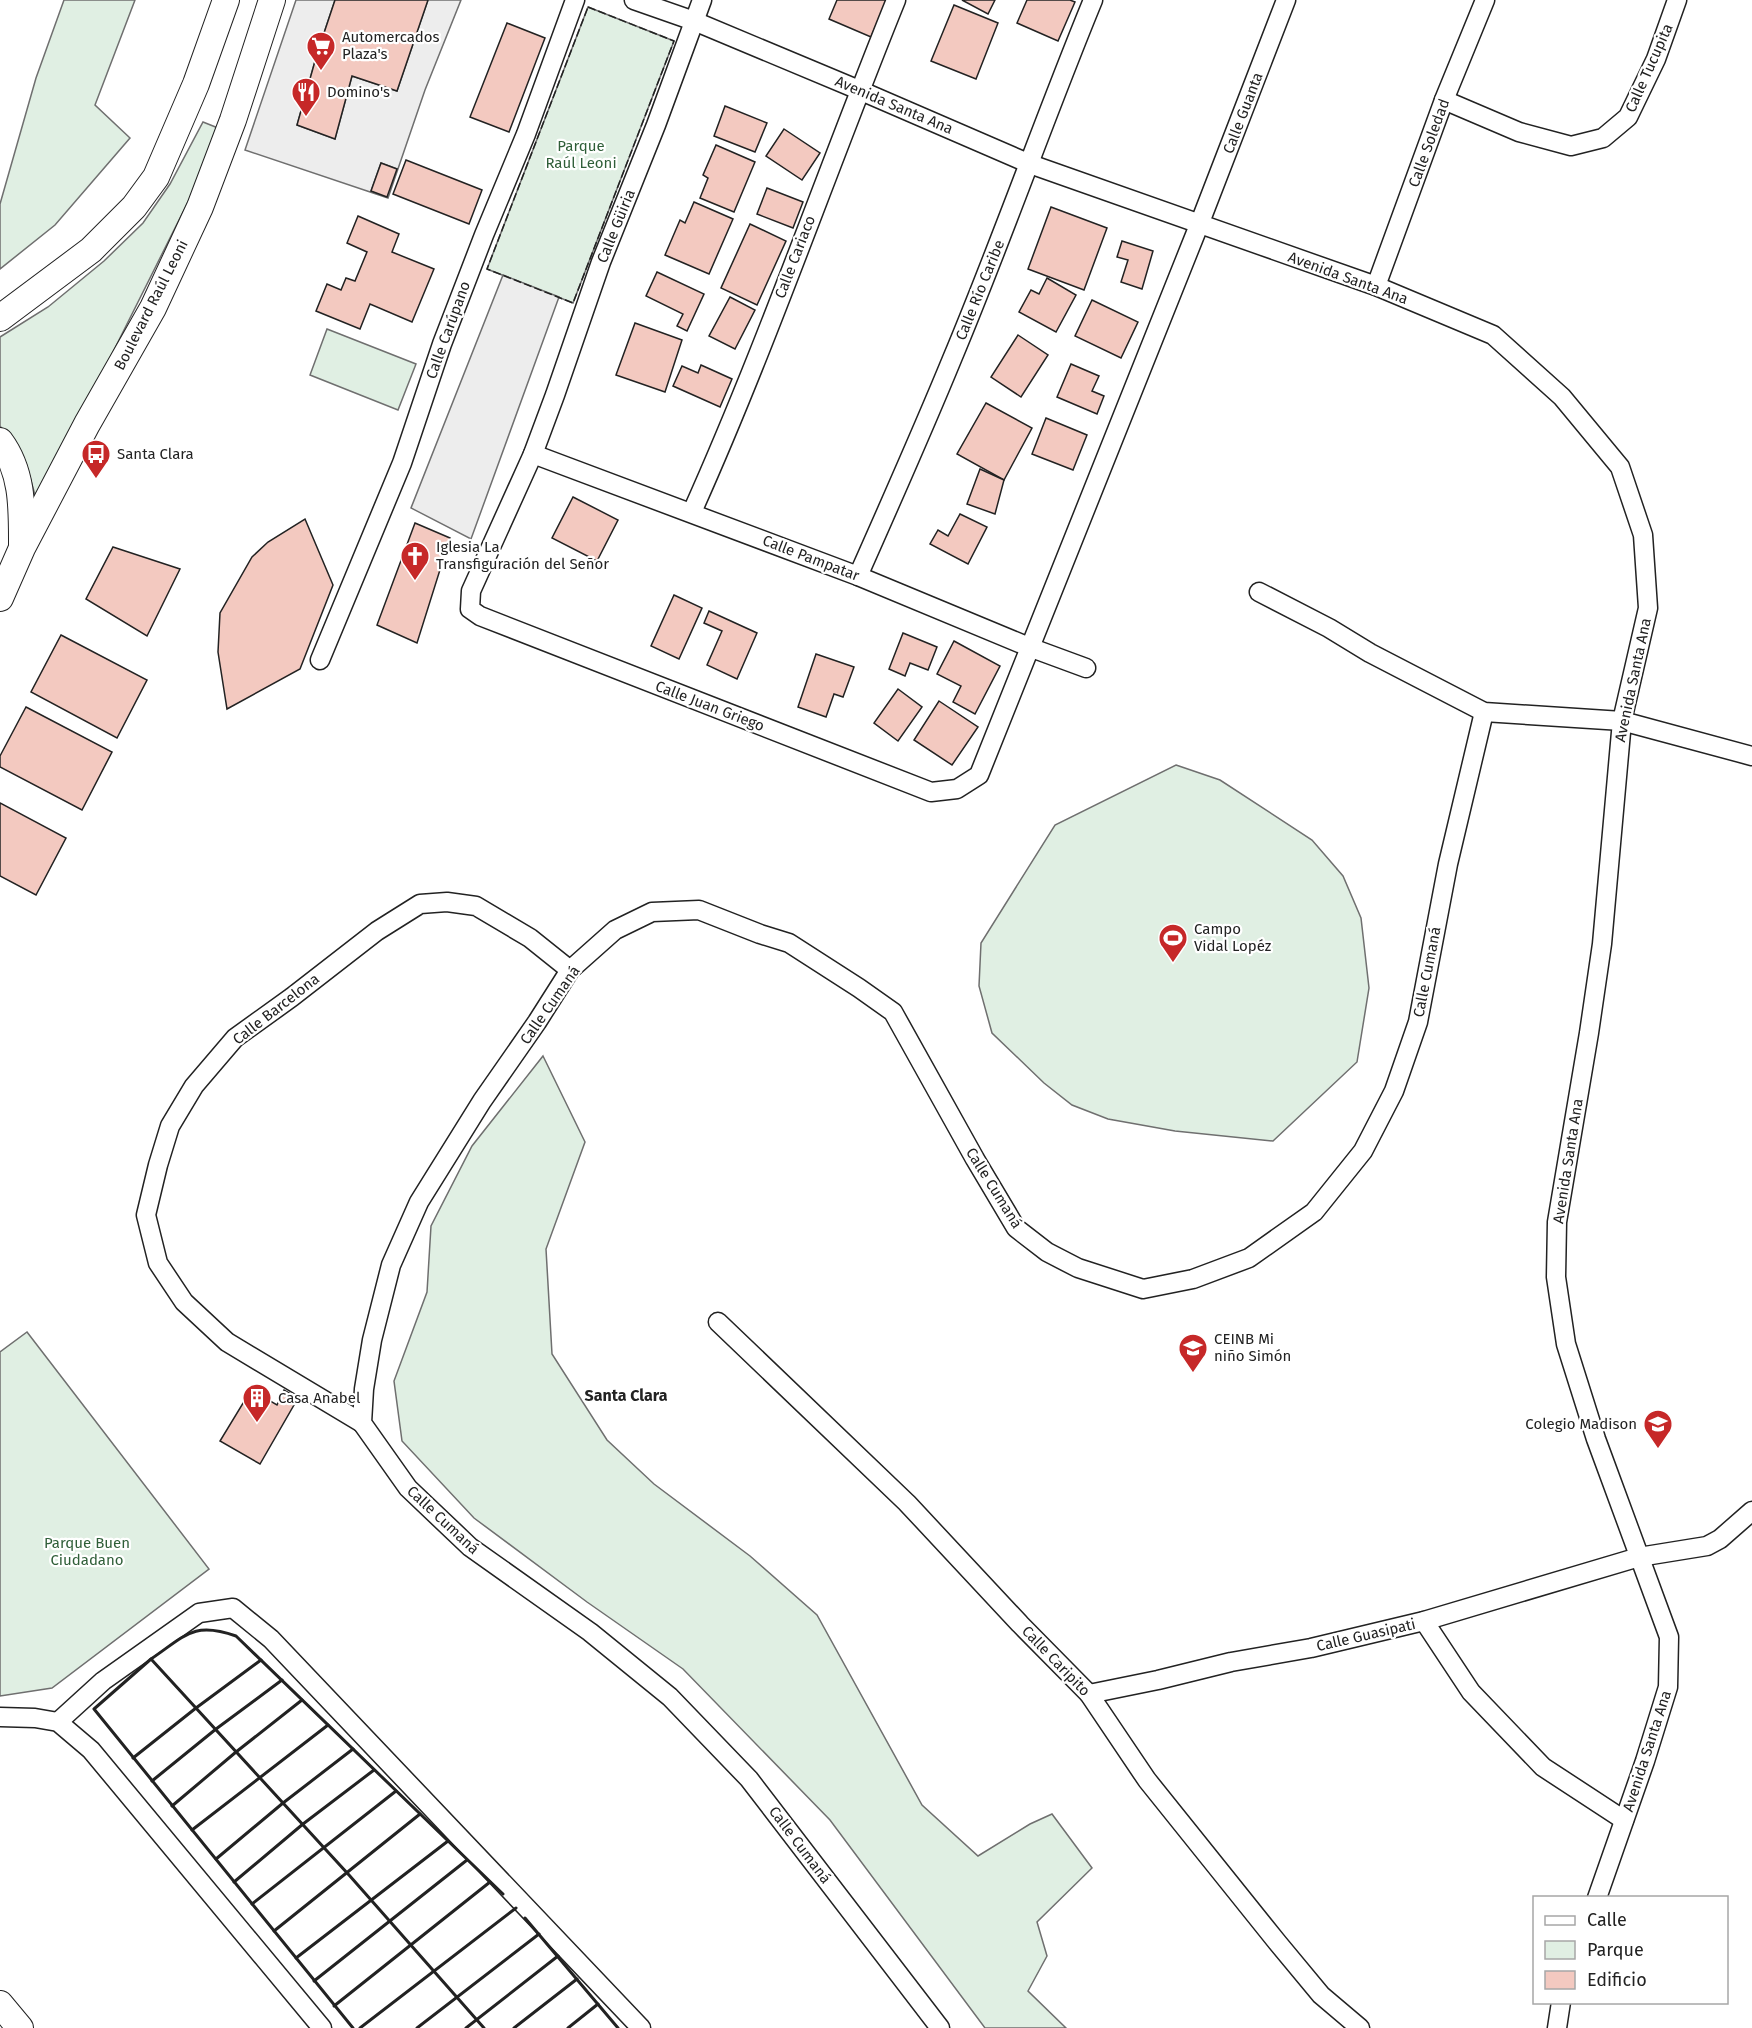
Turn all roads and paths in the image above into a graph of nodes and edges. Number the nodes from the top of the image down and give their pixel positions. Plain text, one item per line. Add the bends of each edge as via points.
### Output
1 (226, 0) edge
2 (272, 0) edge
3 (575, 0) edge
4 (634, 0) edge
5 (702, 0) edge
6 (896, 0) edge
7 (1093, 0) edge
8 (1286, 0) edge
9 (1485, 0) edge
10 (1677, 0) edge
11 (694, 21) junction
12 (859, 90) junction
13 (1444, 100) junction
14 (1030, 164) junction
15 (1199, 225) junction
16 (1377, 286) junction
17 (0, 318) edge
18 (0, 441) edge
19 (532, 454) junction
20 (692, 512) junction
21 (22, 548) junction
22 (858, 576) junction
23 (1259, 592) dead end
24 (0, 598) edge
25 (1029, 647) junction
26 (320, 660) dead end
27 (1086, 668) dead end
28 (1484, 712) junction
29 (1622, 721) junction
30 (1752, 756) edge
31 (570, 970) junction
32 (718, 1322) dead end
33 (362, 1423) junction
34 (1752, 1510) edge
35 (1639, 1557) junction
36 (1424, 1621) junction
37 (1089, 1694) junction
38 (0, 1717) edge
39 (58, 1722) junction
40 (1624, 1820) junction
41 (1598, 1896) edge
42 (0, 2004) edge
43 (1561, 2004) edge
44 (20, 2028) edge
45 (322, 2028) edge
46 (641, 2028) edge
47 (940, 2028) edge
48 (1360, 2028) edge
49 (1557, 2028) edge

1 - 17 main road via 156,177 135,207 91,250
2 - 21 main road, Boulevard Raúl Leoni via 200,207 153,308
3 - 26 street, Calle Carúpano via 442,344 402,463
4 - 11 street, Avenida Santa Ana
5 - 11 street, Calle Güiria
6 - 12 street, Calle Cariaco
7 - 14 street, Calle Río Caribe
8 - 15 street, Calle Guanta
9 - 13 street, Calle Soledad
10 - 13 street, Calle Tucupita via 1656,58 1628,117 1603,138 1571,146 1519,132
11 - 12 street, Avenida Santa Ana
11 - 19 street, Calle Güiria
12 - 14 street, Avenida Santa Ana
12 - 20 street, Calle Cariaco via 732,421
13 - 16 street, Calle Soledad
14 - 15 street, Avenida Santa Ana
14 - 22 street, Calle Río Caribe via 952,360
15 - 16 street, Avenida Santa Ana
15 - 25 street, Calle Guanta
16 - 29 street, Avenida Santa Ana via 1493,335 1562,397 1620,467 1643,535 1648,608
18 - 21 main road via 10,454 18,478
19 - 20 street, Calle Pampatar
19 - 25 street, Calle Juan Griego via 471,591 470,609 932,792 957,789 979,775
20 - 22 street, Calle Pampatar
21 - 24 main road, Boulevard Raúl Leoni
22 - 25 street, Calle Pampatar
23 - 28 street
25 - 27 street, Calle Pampatar
28 - 29 street
28 - 31 street, Calle Cumaná via 1448,864 1418,1022 1395,1091 1363,1151 1314,1212 1249,1258 1193,1280 1143,1289 1078,1268 1047,1252 1016,1227 893,1012 789,943 699,910 651,912 615,930
29 - 30 street
29 - 35 street, Avenida Santa Ana via 1602,944 1557,1222 1556,1276 1566,1344
31 - 33 street, Calle Cumaná via 419,1202 391,1265 372,1340
31 - 33 street, Calle Barcelona via 530,938 476,906 420,904 377,931 235,1038 194,1086 170,1126 146,1215 158,1263 184,1302 227,1342
32 - 37 street, Calle Caripito via 908,1503
33 - 47 street, Calle Cumaná via 408,1488 470,1548 590,1632 670,1697 750,1779
34 - 35 street, Calle Guasipati via 1707,1546
35 - 36 street, Calle Guasipati
35 - 40 street, Avenida Santa Ana via 1669,1637 1668,1687
36 - 37 street, Calle Guasipati
36 - 40 street via 1472,1692 1543,1767
37 - 48 street, Calle Caripito via 1147,1780 1277,1942 1322,1995
38 - 39 street
39 - 45 street via 91,1750
39 - 46 street via 103,1681 199,1613 233,1608 271,1638 313,1681
40 - 41 street, Avenida Santa Ana
42 - 44 main road
43 - 49 street

